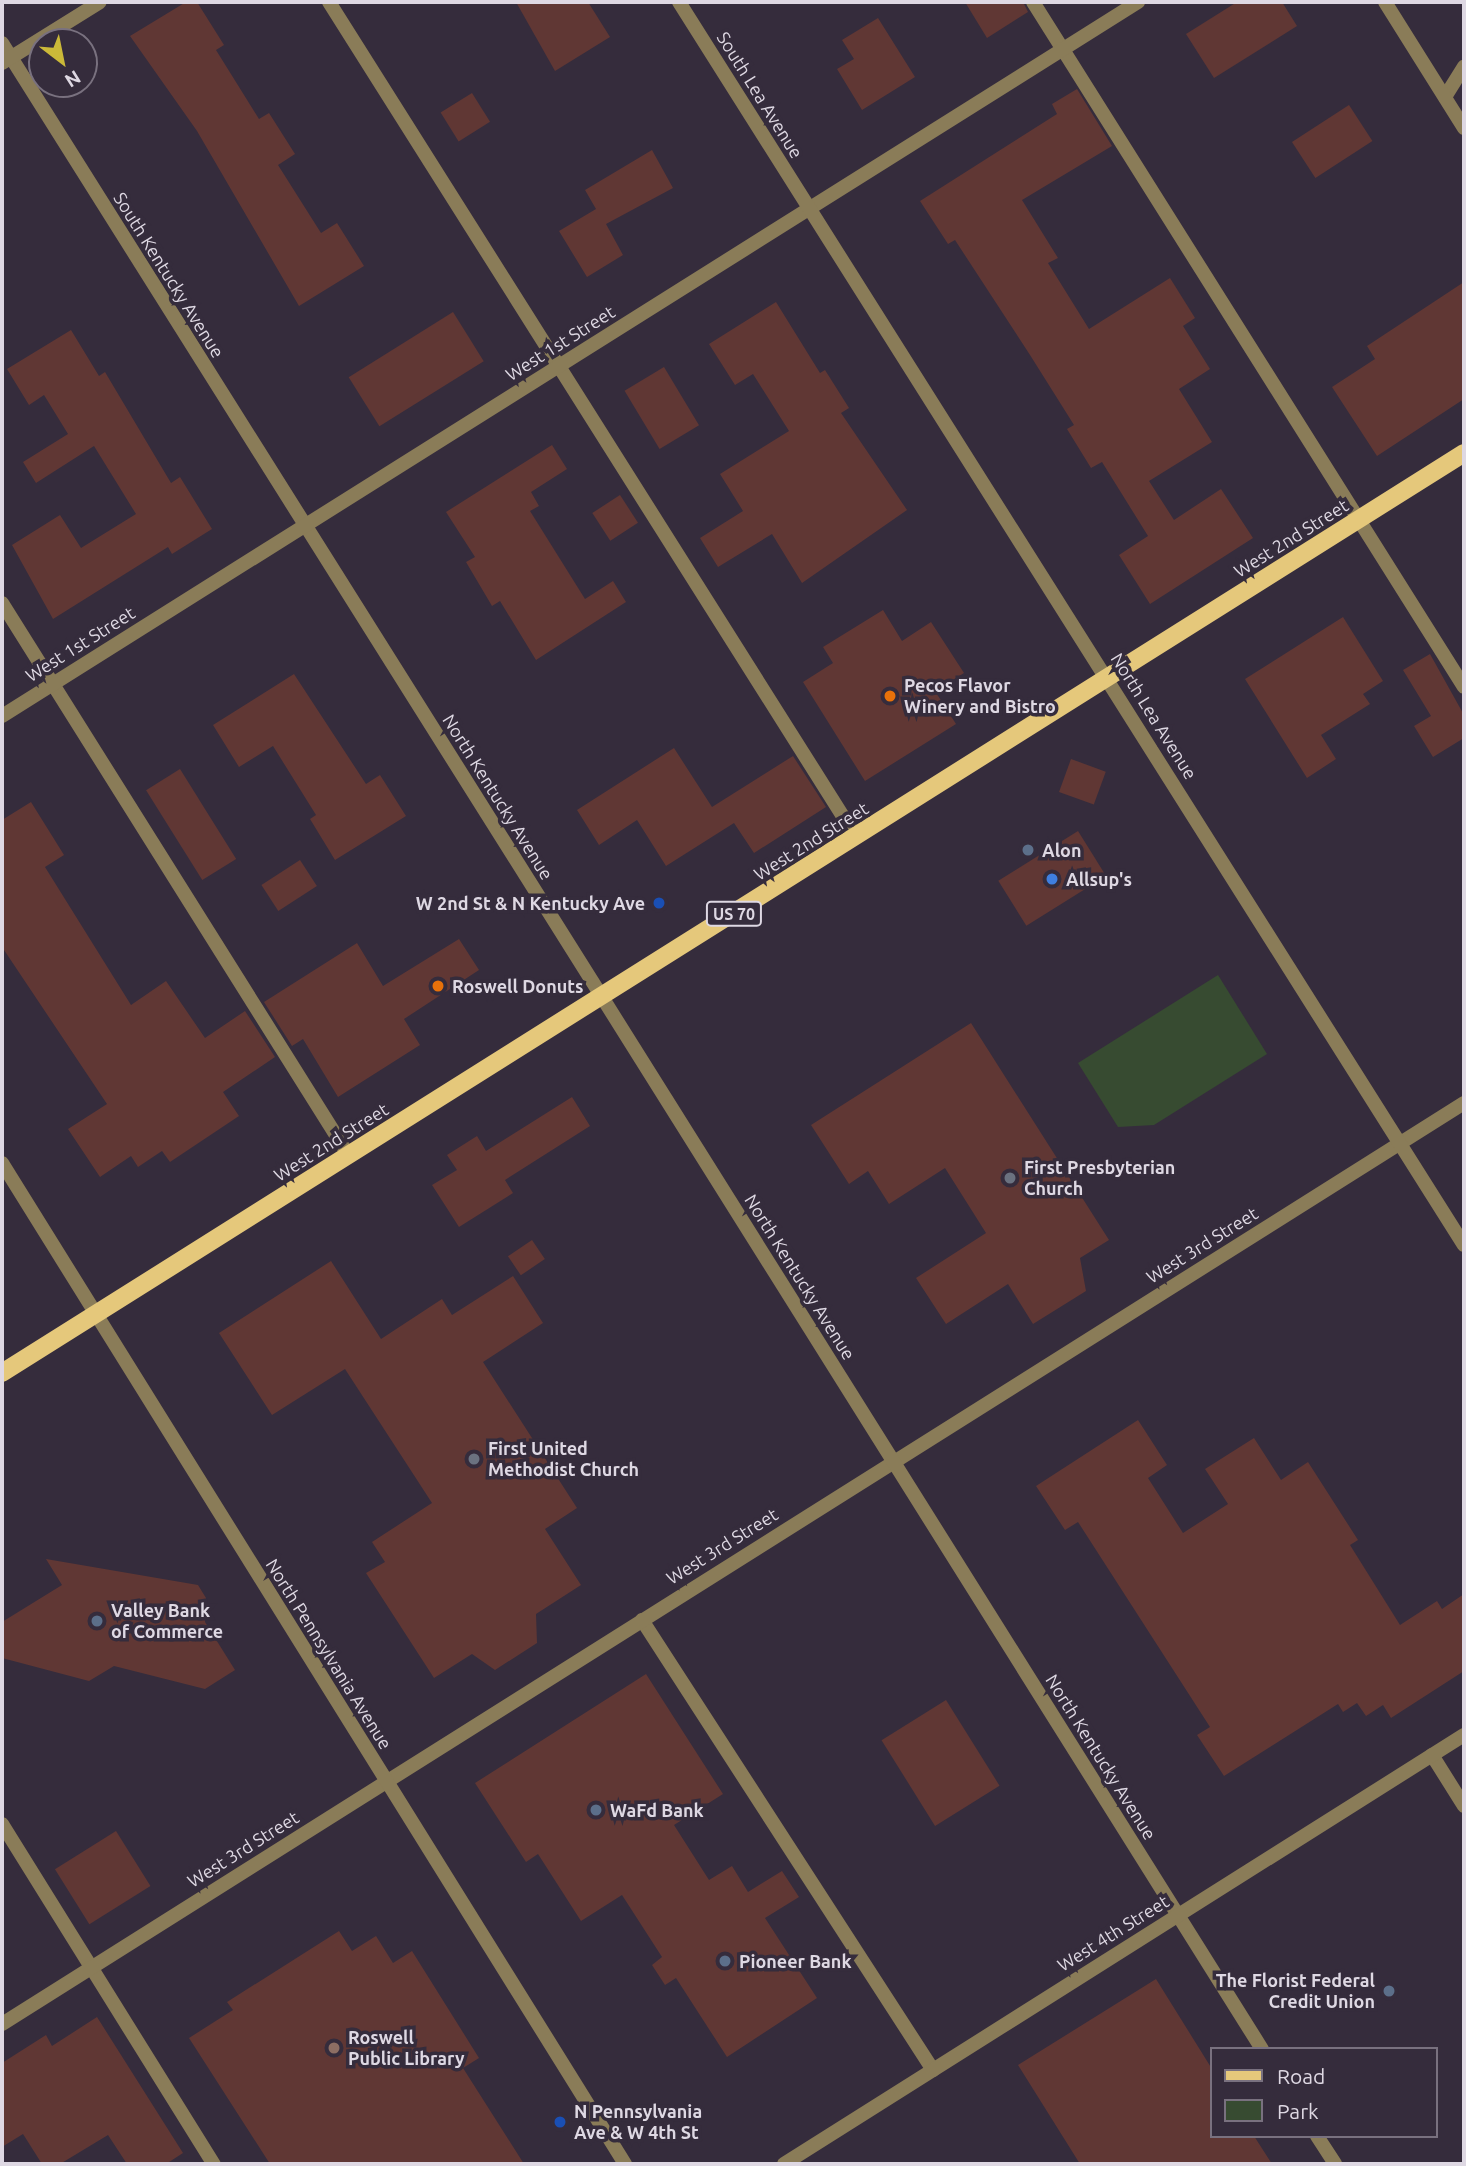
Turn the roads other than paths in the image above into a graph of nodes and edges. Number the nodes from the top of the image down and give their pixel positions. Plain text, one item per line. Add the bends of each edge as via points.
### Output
1 (100, 2) edge
2 (329, 2) edge
3 (679, 2) edge
4 (1033, 2) edge
5 (1138, 2) edge
6 (1385, 2) edge
7 (2, 43) edge
8 (1063, 49) junction
9 (6, 60) edge
10 (1464, 66) edge
11 (1445, 97) junction
12 (1464, 128) edge
13 (809, 209) junction
14 (557, 367) junction
15 (1464, 453) edge
16 (1359, 520) junction
17 (303, 526) junction
18 (2, 603) edge
19 (1108, 678) junction
20 (52, 684) junction
21 (1464, 687) edge
22 (2, 716) edge
23 (856, 837) junction
24 (602, 997) junction
25 (1464, 1103) edge
26 (1401, 1143) junction
27 (349, 1156) junction
28 (2, 1163) edge
29 (1464, 1245) edge
30 (96, 1313) junction
31 (2, 1373) edge
32 (893, 1461) junction
33 (642, 1620) junction
34 (1464, 1735) edge
35 (1432, 1755) junction
36 (385, 1782) junction
37 (1464, 1806) edge
38 (2, 1824) edge
39 (1178, 1915) junction
40 (92, 1967) junction
41 (2, 2024) edge
42 (1261, 2047) edge
43 (933, 2070) junction
44 (1318, 2138) edge
45 (214, 2164) edge
46 (625, 2164) edge
47 (783, 2164) edge
48 (1335, 2164) edge

1 - 9 street
2 - 14 street
3 - 13 street, South Lea Avenue
4 - 8 street
5 - 8 street, West 1st Street
6 - 11 street
7 - 9 street, South Kentucky Avenue
8 - 13 street, West 1st Street
8 - 16 street
9 - 17 street, South Kentucky Avenue
10 - 11 street
11 - 12 street
13 - 14 street, West 1st Street
13 - 19 street, North Lea Avenue
14 - 17 street, West 1st Street
14 - 23 street
15 - 16 main road, West 2nd Street / US 70
16 - 19 main road, West 2nd Street / US 70
16 - 21 street
17 - 20 street, West 1st Street
17 - 24 street, North Kentucky Avenue
18 - 20 street
19 - 23 main road, West 2nd Street / US 70
19 - 26 street, North Lea Avenue
20 - 22 street, West 1st Street
20 - 27 street
23 - 24 main road, West 2nd Street / US 70
24 - 27 main road, West 2nd Street / US 70
24 - 32 street, North Kentucky Avenue
25 - 26 street, West 3rd Street
26 - 29 street, North Lea Avenue
26 - 32 street, West 3rd Street
27 - 30 main road, West 2nd Street / US 70
28 - 30 street, North Pennsylvania Avenue
30 - 31 main road, West 2nd Street / US 70
30 - 36 street, North Pennsylvania Avenue
32 - 33 street, West 3rd Street
32 - 39 street, North Kentucky Avenue
33 - 36 street, West 3rd Street
33 - 43 street
34 - 35 street, West 4th Street
35 - 37 street
35 - 39 street, West 4th Street
36 - 40 street, West 3rd Street
36 - 46 street, North Pennsylvania Avenue
38 - 40 street
39 - 42 street, North Kentucky Avenue
39 - 43 street, West 4th Street
40 - 41 street, West 3rd Street
40 - 45 street
43 - 47 street, West 4th Street
44 - 48 street

